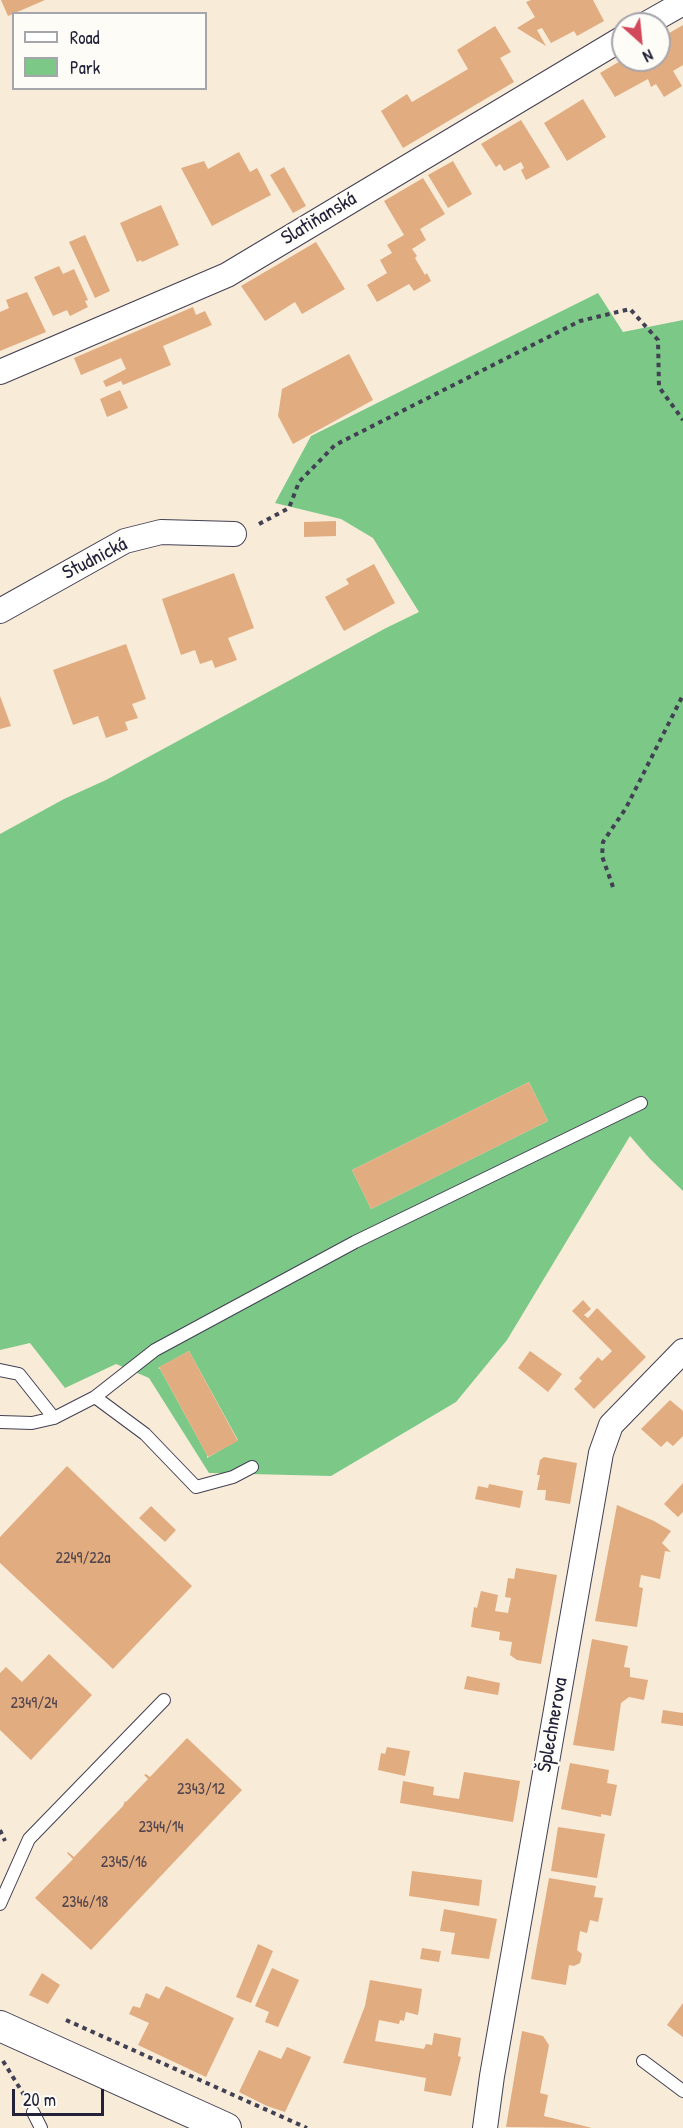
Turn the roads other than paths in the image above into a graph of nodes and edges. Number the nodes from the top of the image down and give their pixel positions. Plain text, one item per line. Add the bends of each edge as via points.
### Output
1 (683, 3) edge
2 (667, 12) edge
3 (611, 45) edge
4 (0, 372) edge
5 (234, 534) road end
6 (0, 611) edge
7 (641, 1103) dead end
8 (683, 1351) edge
9 (0, 1370) edge
10 (95, 1397) junction
11 (54, 1418) junction
12 (0, 1422) edge
13 (252, 1467) dead end
14 (164, 1700) dead end
15 (0, 1904) edge
16 (0, 2026) edge
17 (642, 2061) dead end
18 (683, 2091) edge
19 (33, 2112) road end
20 (41, 2128) edge
21 (226, 2128) edge
22 (485, 2128) edge

1 - 2 street
3 - 4 street, Slatiňanská via 226,275
5 - 6 street, Studnická via 161,532 125,541
7 - 10 lane via 355,1242 155,1350
8 - 22 street, Šplechnerova via 611,1425 601,1453
9 - 11 lane via 19,1374
10 - 11 lane
10 - 13 lane via 146,1434 196,1488
11 - 12 lane via 32,1423
14 - 15 lane via 29,1839
16 - 21 street
17 - 18 lane
19 - 20 lane

